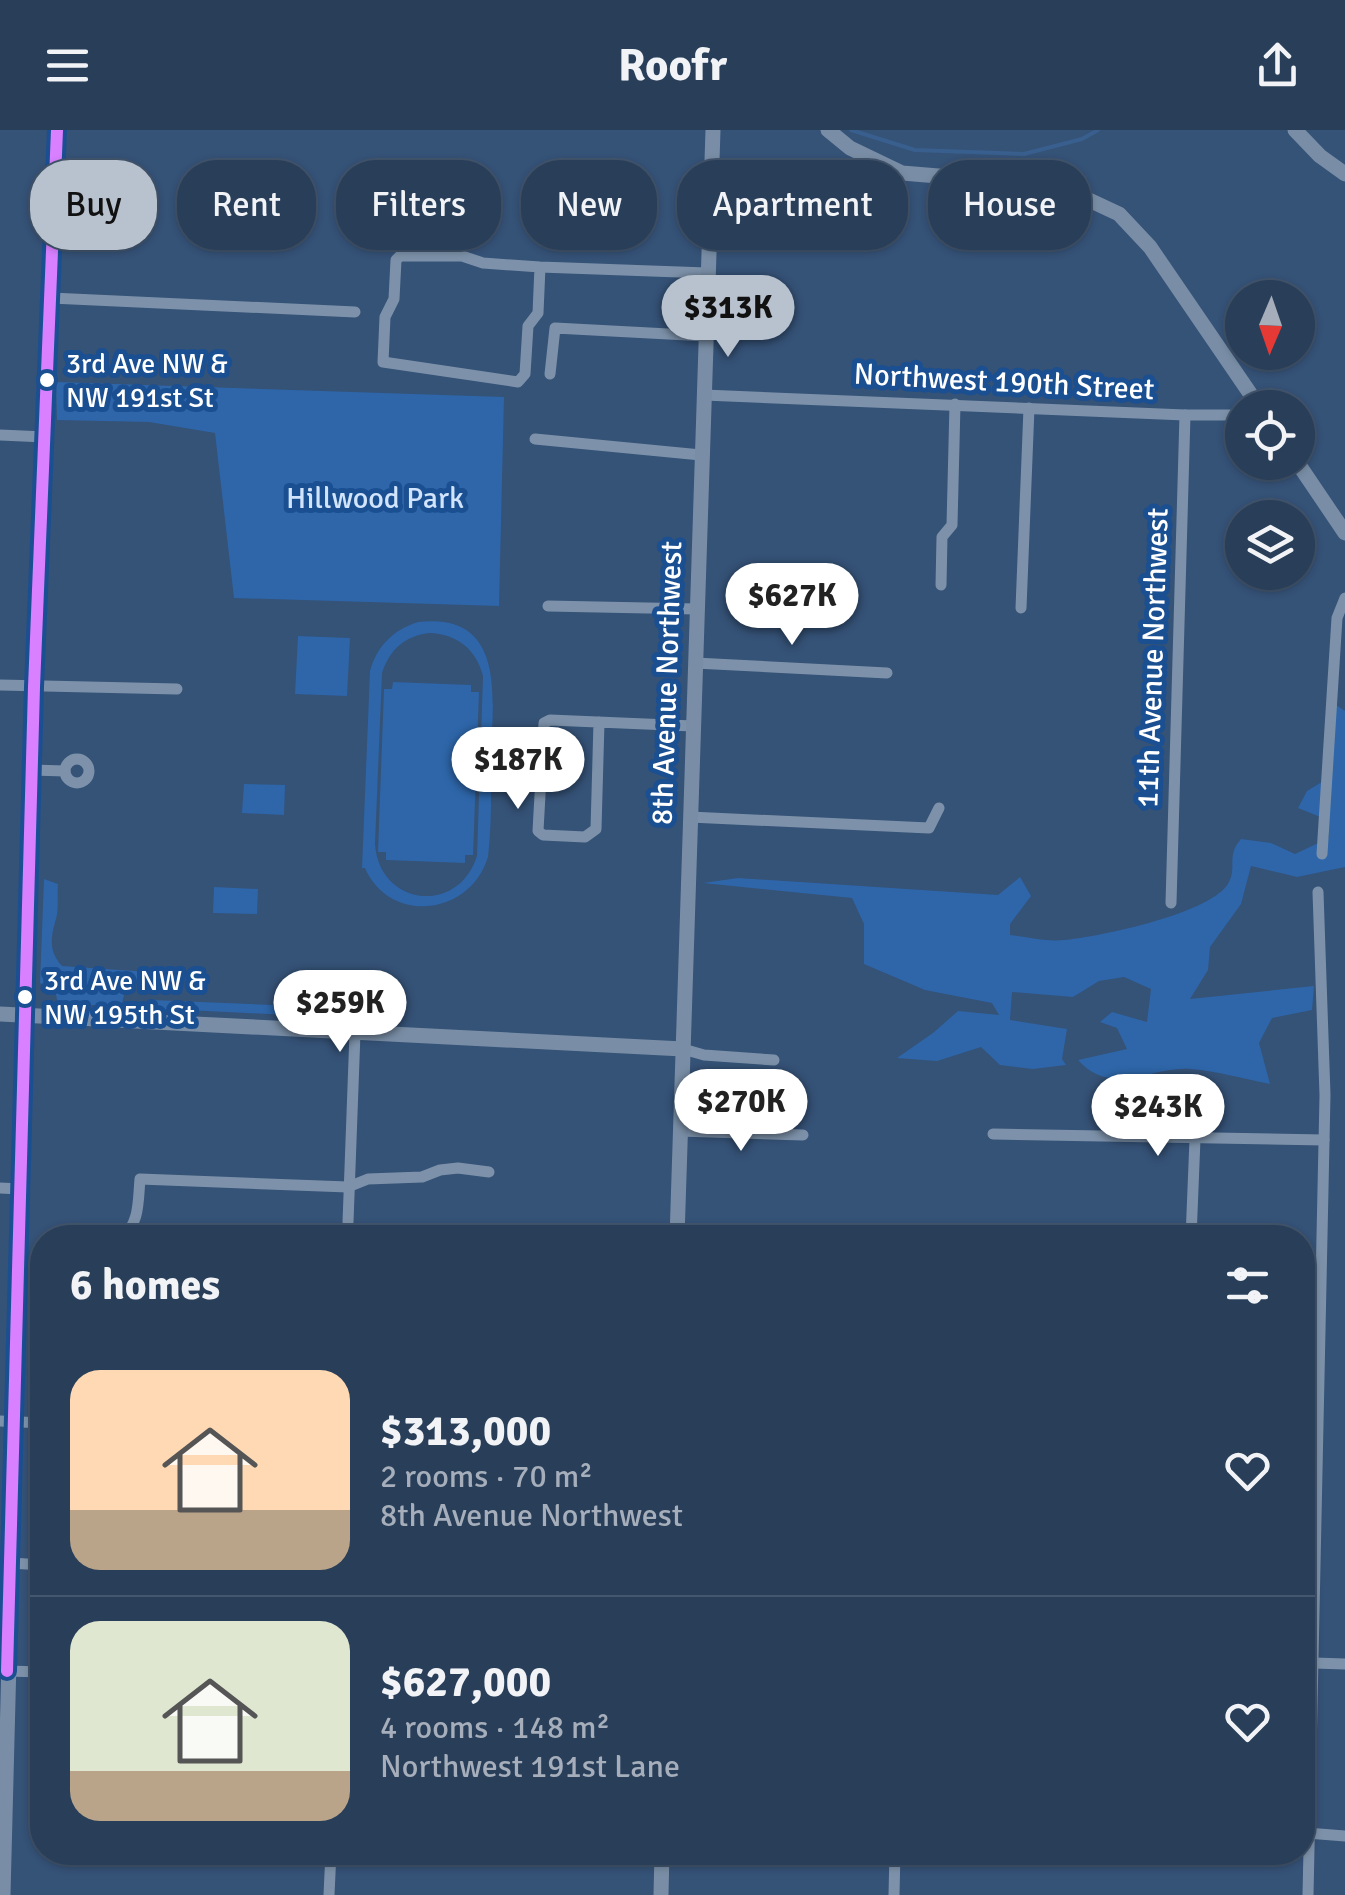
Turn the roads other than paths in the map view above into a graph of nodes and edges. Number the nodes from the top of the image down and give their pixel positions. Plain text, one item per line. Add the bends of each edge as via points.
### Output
1 (57, 130) edge
2 (713, 130) edge
3 (828, 130) edge
4 (1294, 130) edge
5 (1345, 174) edge
6 (540, 267) junction
7 (707, 273) junction
8 (51, 298) junction
9 (355, 312) dead end
10 (706, 336) junction
11 (550, 374) dead end
12 (1248, 390) edge
13 (704, 395) junction
14 (955, 404) junction
15 (1029, 408) junction
16 (1225, 415) edge
17 (1185, 416) junction
18 (0, 435) edge
19 (45, 438) junction
20 (535, 439) dead end
21 (702, 455) junction
22 (1310, 480) edge
23 (1345, 533) edge
24 (941, 585) dead end
25 (1345, 598) edge
26 (548, 606) dead end
27 (1021, 608) dead end
28 (697, 609) junction
29 (695, 664) junction
30 (887, 673) dead end
31 (0, 686) edge
32 (34, 687) junction
33 (177, 689) dead end
34 (599, 722) junction
35 (693, 726) junction
36 (32, 770) junction
37 (64, 771) dead end
38 (939, 808) dead end
39 (690, 817) junction
40 (1322, 854) dead end
41 (1318, 892) dead end
42 (1171, 903) dead end
43 (0, 1014) edge
44 (24, 1015) junction
45 (354, 1033) junction
46 (682, 1049) junction
47 (774, 1060) dead end
48 (680, 1130) junction
49 (993, 1134) dead end
50 (804, 1135) dead end
51 (1194, 1140) junction
52 (1324, 1140) junction
53 (489, 1172) dead end
54 (348, 1187) junction
55 (0, 1188) edge
56 (20, 1189) junction
57 (348, 1222) dead end
58 (133, 1225) edge
59 (677, 1225) edge
60 (1191, 1225) edge
61 (1315, 1397) edge
62 (8, 1421) edge
63 (11, 1563) junction
64 (30, 1564) edge
65 (1315, 1663) edge
66 (1345, 1664) edge
67 (4, 1671) edge
68 (30, 1672) edge
69 (1315, 1834) edge
70 (1345, 1836) edge
71 (330, 1865) edge
72 (662, 1865) edge
73 (895, 1865) edge
74 (1307, 1865) edge
75 (3, 1895) edge
76 (329, 1895) edge
77 (661, 1895) edge
78 (894, 1895) edge
79 (1308, 1895) edge

1 - 8 street
2 - 7 street, 8th Avenue Northwest
3 - 12 street via 902,173 1059,186 1119,214 1150,247
4 - 5 street
6 - 6 street via 400,256 385,317 383,362 518,382 525,374 528,326 538,314
6 - 7 street
7 - 10 street, 8th Avenue Northwest
8 - 9 street
8 - 19 street
10 - 11 street via 555,328
10 - 13 street, 8th Avenue Northwest
13 - 14 street, Northwest 190th Street
13 - 21 street, 8th Avenue Northwest
14 - 15 street, Northwest 190th Street
14 - 24 street via 952,526 942,537
15 - 17 street, Northwest 190th Street
15 - 27 street
16 - 17 street, Northwest 190th Street
17 - 42 street, 11th Avenue Northwest
18 - 19 street
19 - 32 street
20 - 21 street
21 - 28 street, 8th Avenue Northwest
22 - 23 street
25 - 40 street via 1337,618
26 - 28 street
28 - 29 street, 8th Avenue Northwest
29 - 30 street
29 - 35 street, 8th Avenue Northwest
31 - 32 street
32 - 33 street
32 - 36 street
34 - 34 street via 550,720 541,729 538,831 586,837 596,829
34 - 35 street
35 - 39 street, 8th Avenue Northwest
36 - 37 street
36 - 44 street
38 - 39 street via 929,828
39 - 46 street, 8th Avenue Northwest
41 - 52 street
43 - 44 street
44 - 45 street
44 - 56 street
45 - 46 street
45 - 54 street
46 - 47 street
46 - 48 street, 8th Avenue Northwest
48 - 50 street
48 - 59 street, 8th Avenue Northwest
49 - 51 street
51 - 52 street
51 - 60 street
52 - 61 street
53 - 54 street via 458,1168
54 - 57 street
54 - 58 street via 140,1179
55 - 56 street
56 - 62 street
62 - 63 street
63 - 64 street
63 - 67 street
65 - 66 street
67 - 68 street
67 - 75 street
69 - 70 street
71 - 76 street
72 - 77 street
73 - 78 street
74 - 79 street

